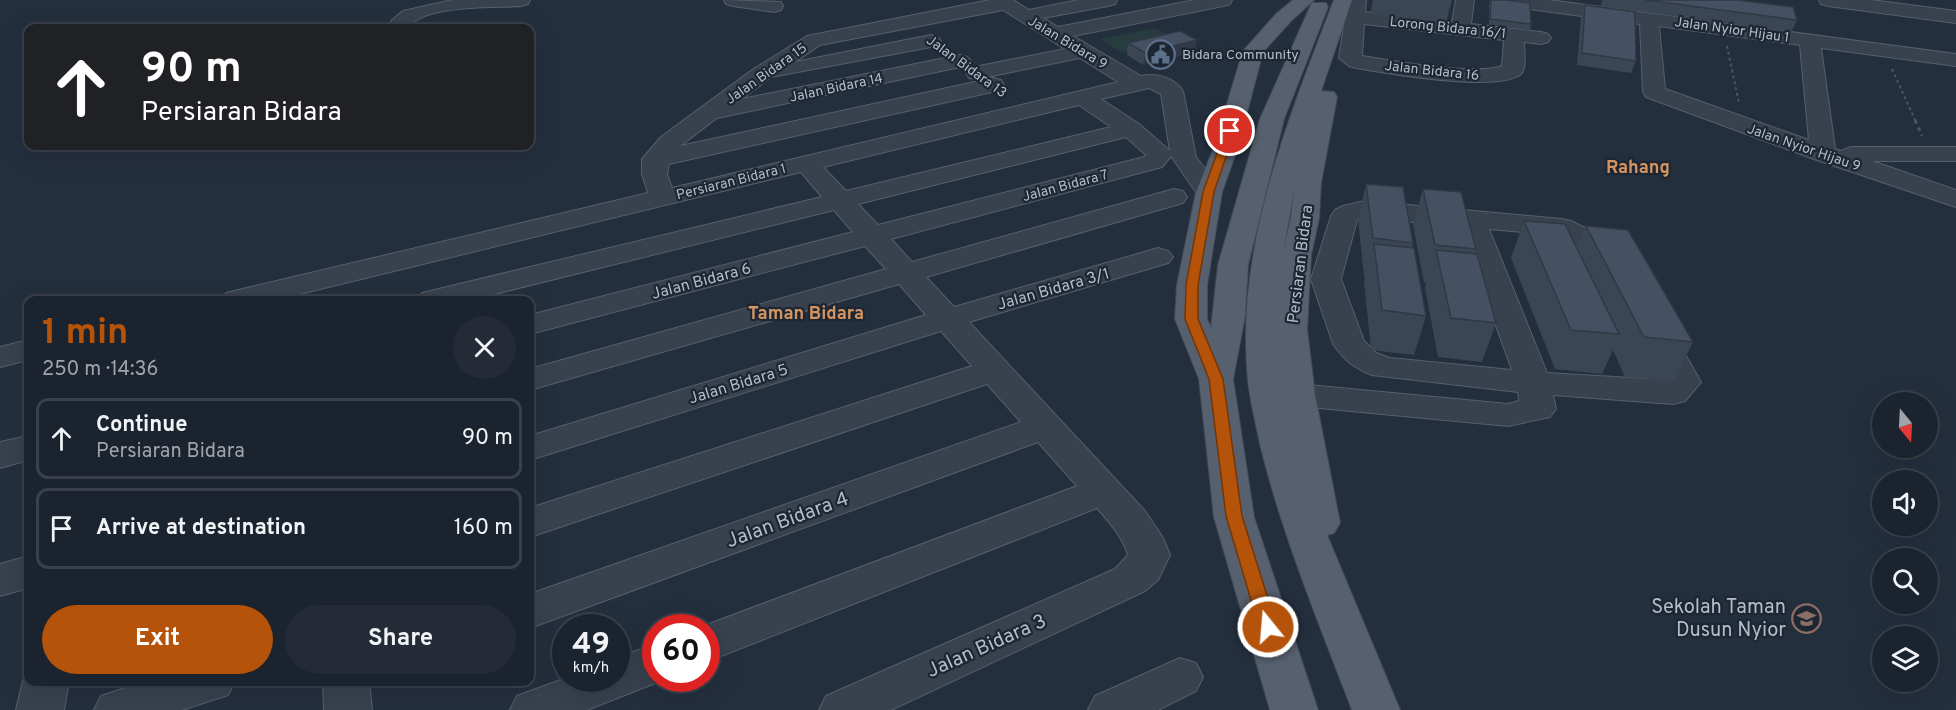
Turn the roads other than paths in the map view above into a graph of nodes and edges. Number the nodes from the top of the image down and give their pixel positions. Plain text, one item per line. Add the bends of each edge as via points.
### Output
1 (521, 0) edge
2 (733, 0) edge
3 (1108, 0) edge
4 (1223, 0) edge
5 (1305, 0) edge
6 (1323, 0) edge
7 (1465, 0) edge
8 (1507, 0) edge
9 (1828, 0) edge
10 (1003, 2) edge
11 (1352, 4) edge
12 (1585, 5) edge
13 (774, 6) dead end
14 (1926, 8) edge
15 (1026, 16) junction
16 (1956, 16) edge
17 (1649, 18) junction
18 (908, 23) junction
19 (403, 24) edge
20 (1461, 29) junction
21 (1055, 34) junction
22 (1514, 35) junction
23 (1541, 38) dead end
24 (1810, 39) junction
25 (932, 41) junction
26 (1956, 48) edge
27 (1083, 51) junction
28 (1956, 60) edge
29 (760, 75) junction
30 (1128, 79) junction
31 (994, 85) junction
32 (1081, 96) junction
33 (712, 112) junction
34 (1131, 129) junction
35 (1182, 142) junction
36 (1225, 150) junction
37 (1823, 154) junction
38 (1956, 154) edge
39 (655, 159) junction
40 (806, 163) junction
41 (1209, 192) junction
42 (1952, 196) edge
43 (664, 197) junction
44 (1174, 197) dead end
45 (839, 200) junction
46 (1471, 219) junction
47 (873, 235) junction
48 (1158, 257) dead end
49 (908, 274) junction
50 (305, 292) edge
51 (271, 296) edge
52 (449, 296) edge
53 (947, 319) junction
54 (534, 324) edge
55 (24, 351) edge
56 (0, 357) edge
57 (995, 370) junction
58 (534, 379) edge
59 (1216, 379) junction
60 (1533, 382) junction
61 (1298, 395) junction
62 (1044, 427) junction
63 (534, 447) edge
64 (24, 449) edge
65 (0, 455) edge
66 (1103, 491) junction
67 (534, 522) edge
68 (24, 573) edge
69 (0, 580) edge
70 (1334, 602) junction
71 (534, 610) edge
72 (720, 639) edge
73 (642, 668) edge
74 (1180, 677) dead end
75 (45, 686) edge
76 (196, 686) edge
77 (346, 686) edge
78 (40, 710) edge
79 (118, 710) edge
80 (348, 710) edge
81 (534, 710) edge
82 (843, 710) edge
83 (1112, 710) edge
84 (1294, 710) edge
85 (1376, 710) edge

1 - 19 street via 423,10 405,17
2 - 13 street
3 - 15 street
4 - 21 street
5 - 36 main road via 1253,51
6 - 59 main road via 1272,119 1233,265 1229,316
7 - 20 street
8 - 12 street, Jalan Nyior Hijau 1
9 - 14 street
10 - 15 street, Jalan Bidara 9
10 - 18 street, Jalan Bidara 15
11 - 20 street, Lorong Bidara 16/1
11 - 22 street, Jalan Bidara 16 via 1352,60 1476,76 1501,75 1513,69
11 - 61 main road, Persiaran Bidara via 1333,58 1297,255 1291,329
11 - 70 main road via 1301,117 1269,238 1263,310 1264,373 1287,477
12 - 17 street, Jalan Nyior Hijau 1
14 - 16 street
14 - 26 street
15 - 21 street, Jalan Bidara 9
17 - 24 street, Jalan Nyior Hijau 1
17 - 37 street, Jalan Nyior Hijau 9 via 1654,92
18 - 25 street, Jalan Bidara 13
18 - 29 street, Jalan Bidara 15 via 814,40
20 - 22 street, Lorong Bidara 16/1
21 - 27 street, Jalan Bidara 9
22 - 23 street, Lorong Bidara 16/1
24 - 28 street, Jalan Nyior Hijau 1
24 - 37 street
25 - 29 street
25 - 31 street, Jalan Bidara 13
27 - 30 street, Jalan Bidara 9
27 - 31 street
29 - 33 street, Jalan Bidara 15
30 - 31 street
30 - 32 street, Persiaran Bidara 1
30 - 35 street, Persiaran Bidara 1 via 1161,83 1172,91
31 - 32 street, Persiaran Bidara 1
31 - 33 street, Jalan Bidara 14
31 - 39 street
31 - 40 street, Persiaran Bidara 1
32 - 34 street, Jalan Bidara 7
33 - 39 street, Jalan Bidara 15 via 670,142
34 - 45 street
34 - 47 street, Jalan Bidara 7 via 1160,154 1153,162
35 - 36 street via 1203,153
35 - 41 street, Persiaran Bidara 1 via 1184,158
36 - 41 main road
37 - 38 street
37 - 42 street, Jalan Nyior Hijau 9
39 - 43 street via 655,179
40 - 43 street, Persiaran Bidara 1
40 - 45 street
41 - 59 main road via 1192,285 1191,319
43 - 50 street, Persiaran Bidara 1
44 - 49 street
45 - 47 street
45 - 52 street
46 - 60 street
46 - 60 street via 1561,227 1613,253 1683,382 1673,393
46 - 60 street via 1365,209 1345,216 1326,279 1348,344 1364,360 1384,368
47 - 49 street
47 - 54 street, Jalan Bidara 6
48 - 53 street, Jalan Bidara 3/1
49 - 53 street
49 - 58 street
50 - 51 street, Persiaran Bidara 1
53 - 57 street
53 - 63 street, Jalan Bidara 5
55 - 56 street
57 - 62 street
57 - 67 street
59 - 84 main road via 1234,516
60 - 61 street via 1538,409 1508,415
61 - 70 main road, Persiaran Bidara
62 - 66 street
62 - 71 street, Jalan Bidara 4
64 - 65 street
66 - 72 street
66 - 82 street, Jalan Bidara 3 via 1131,521 1149,555 1143,569 1130,580
68 - 69 street
70 - 85 main road
73 - 81 street
74 - 83 street
75 - 78 street
76 - 79 street
77 - 80 street

